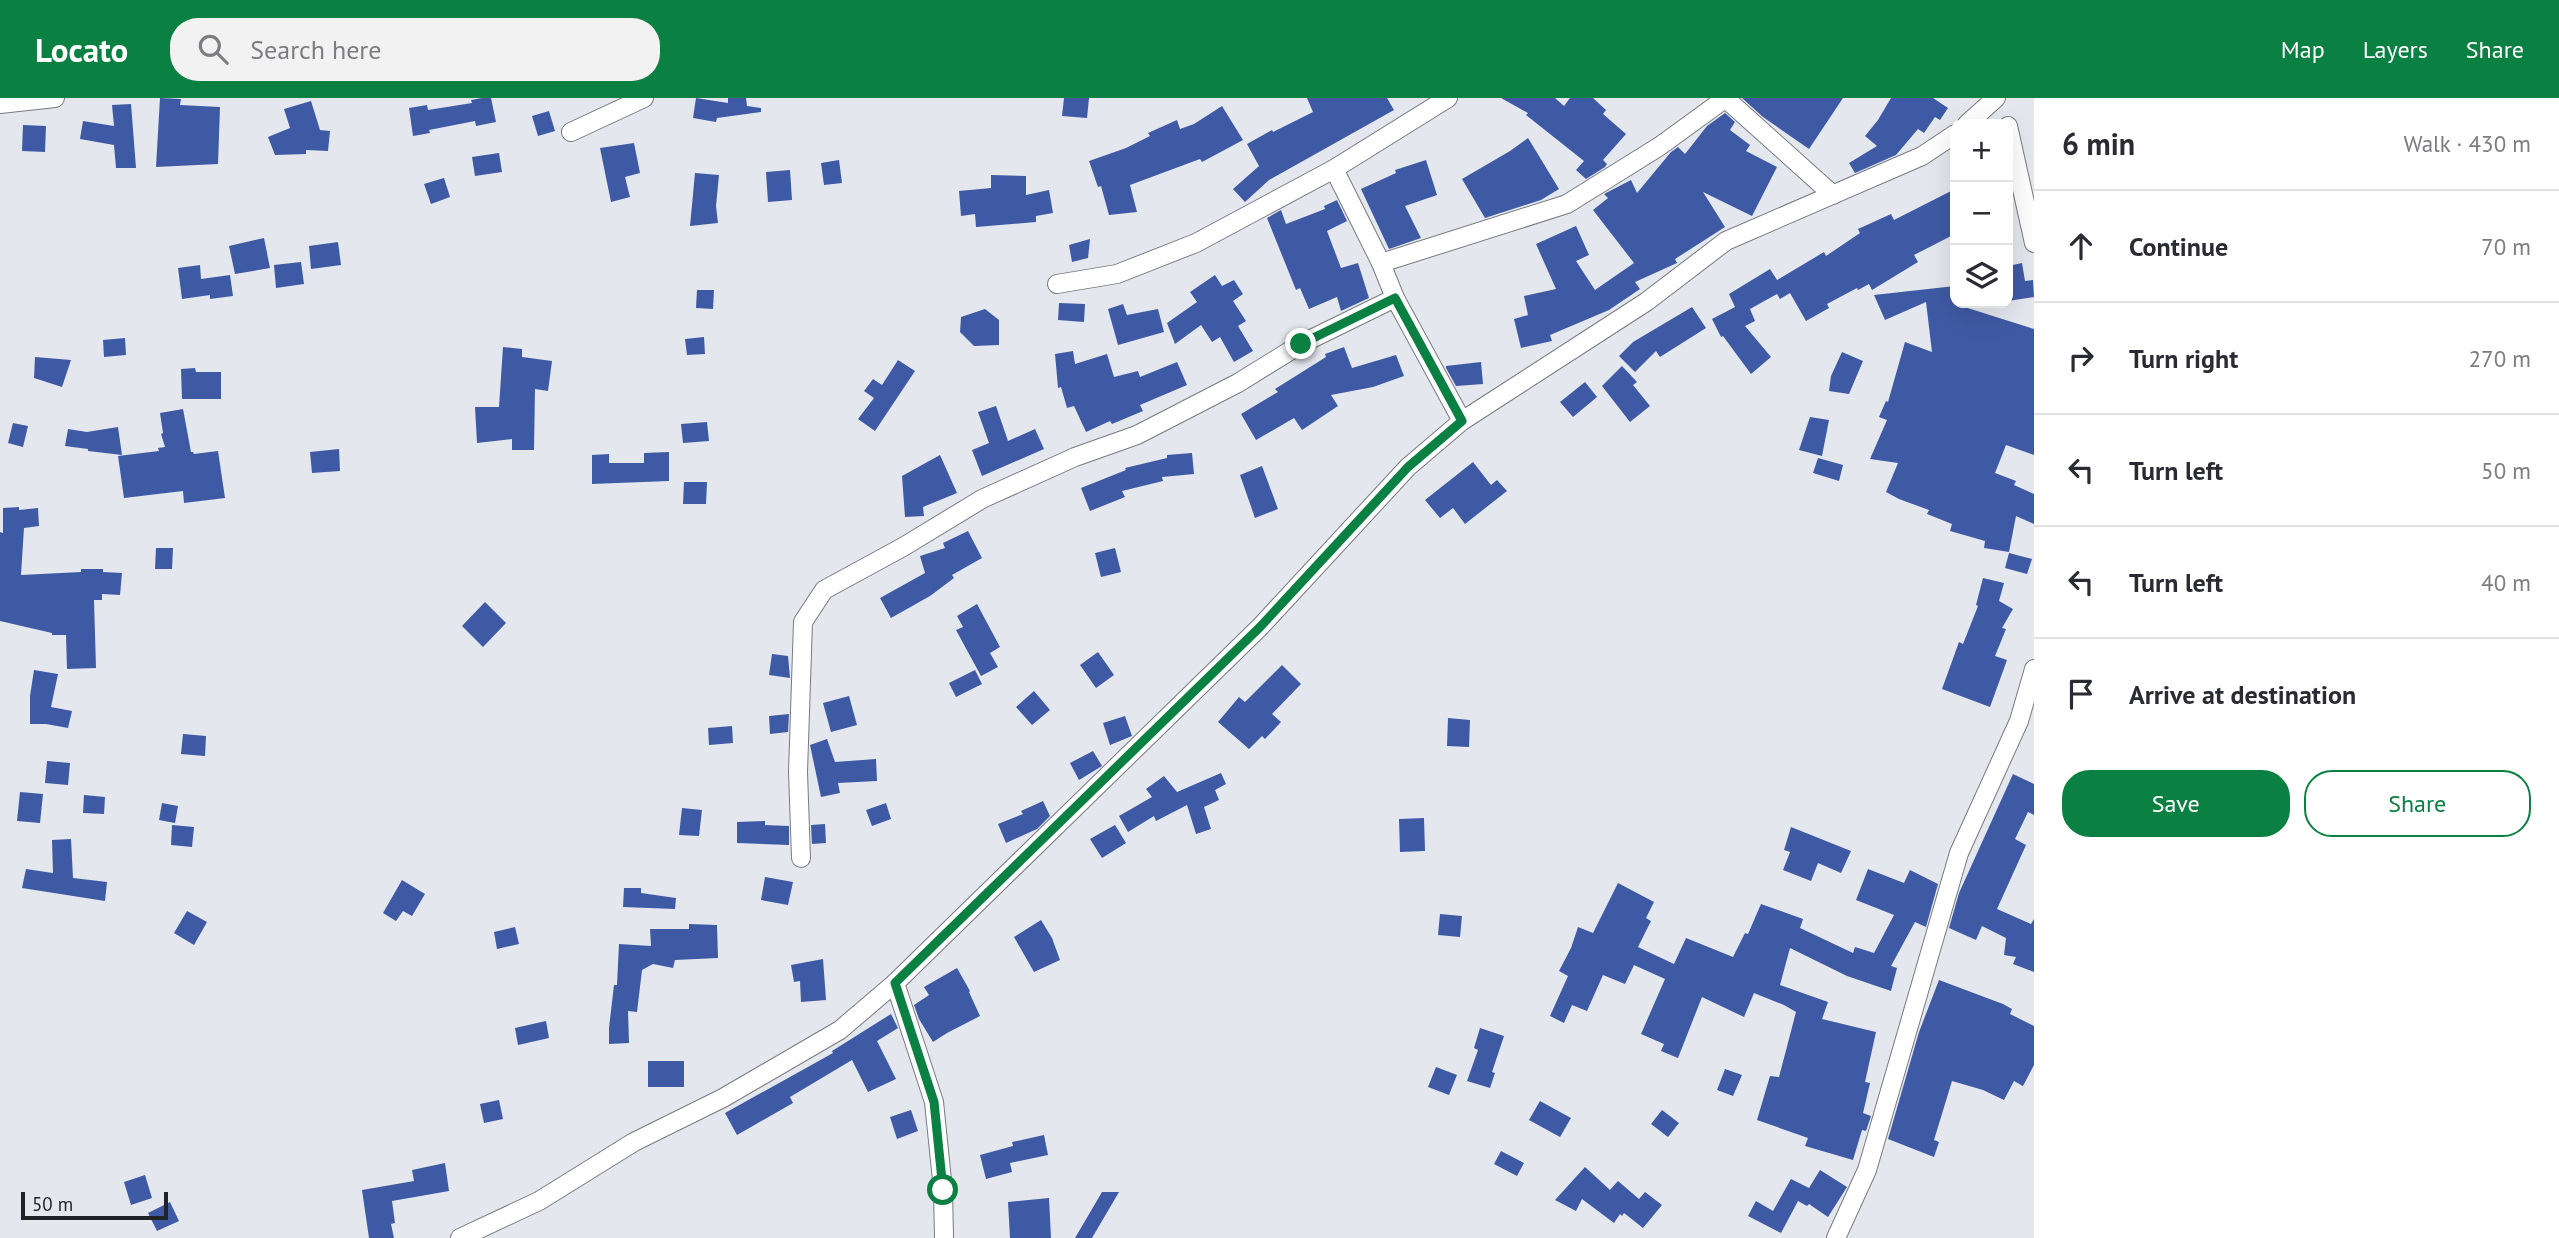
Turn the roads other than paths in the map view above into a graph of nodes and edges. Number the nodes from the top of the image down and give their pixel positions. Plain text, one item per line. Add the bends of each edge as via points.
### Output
1 (55, 98) edge
2 (644, 98) edge
3 (1448, 98) edge
4 (1725, 98) edge
5 (1996, 98) edge
6 (2002, 98) edge
7 (0, 104) edge
8 (1972, 119) edge
9 (2007, 119) edge
10 (571, 132) dead end
11 (1950, 137) edge
12 (2013, 148) edge
13 (1334, 169) junction
14 (1833, 195) junction
15 (2034, 243) edge
16 (1381, 263) junction
17 (1058, 284) dead end
18 (1395, 298) junction
19 (1462, 421) junction
20 (2034, 669) edge
21 (2026, 724) edge
22 (801, 858) dead end
23 (895, 983) junction
24 (460, 1238) edge
25 (944, 1238) edge
26 (1836, 1238) edge

1 - 7 street
2 - 10 street
3 - 13 street
4 - 14 street
4 - 16 street via 1660,146 1567,204
5 - 8 street
6 - 9 street
11 - 14 street via 1922,156
12 - 15 street
13 - 16 street
13 - 17 street via 1196,243 1116,274
14 - 19 street via 1726,241 1646,302
16 - 18 street
18 - 19 street
18 - 22 street via 1137,435 982,499 824,590 803,622 798,772
19 - 23 street via 1408,467 1260,627
20 - 21 street
21 - 26 street via 1959,853 1867,1170
23 - 24 street via 840,1030 723,1098 634,1142 539,1201
23 - 25 street via 934,1102

